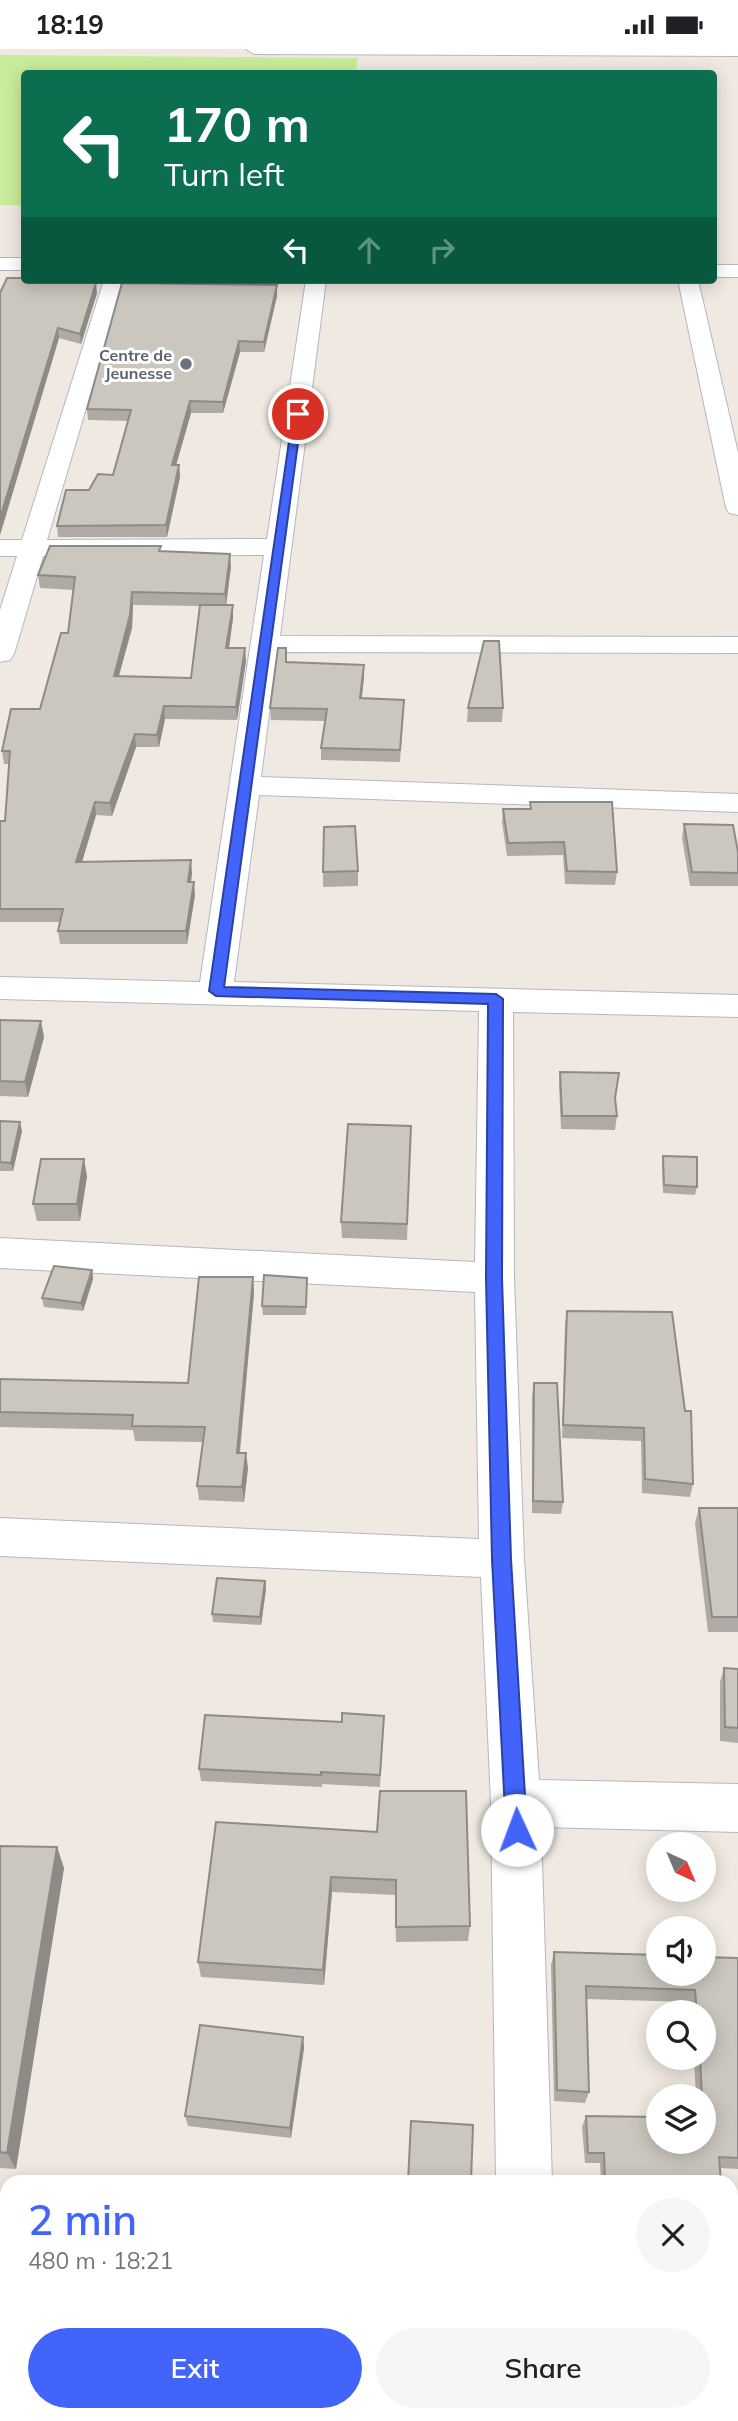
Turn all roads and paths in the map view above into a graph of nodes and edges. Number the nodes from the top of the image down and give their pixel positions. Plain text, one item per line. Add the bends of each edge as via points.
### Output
1 (254, 49) edge
2 (448, 50) edge
3 (641, 50) edge
4 (738, 51) edge
5 (645, 70) edge
6 (0, 264) edge
7 (21, 264) edge
8 (717, 271) edge
9 (738, 271) edge
10 (113, 284) edge
11 (315, 284) edge
12 (689, 284) edge
13 (738, 504) edge
14 (279, 547) junction
15 (0, 548) edge
16 (32, 548) junction
17 (264, 644) junction
18 (738, 645) edge
19 (0, 655) edge
20 (243, 785) junction
21 (738, 803) edge
22 (0, 988) edge
23 (216, 991) junction
24 (496, 999) junction
25 (738, 1006) edge
26 (0, 1253) edge
27 (494, 1278) junction
28 (0, 1537) edge
29 (502, 1559) junction
30 (516, 1803) junction
31 (738, 1808) edge
32 (524, 2175) edge

1 - 2 street
2 - 3 street
3 - 4 street
3 - 5 street
6 - 7 street
8 - 9 street
10 - 16 street
11 - 14 street
12 - 13 street
14 - 16 street
14 - 17 street
15 - 16 street
16 - 19 street
17 - 18 street
17 - 20 street
20 - 21 street
20 - 23 street
22 - 23 street
23 - 24 street
24 - 25 street
24 - 27 street
26 - 27 street
27 - 29 street
28 - 29 street
29 - 30 street
30 - 31 street
30 - 32 street

